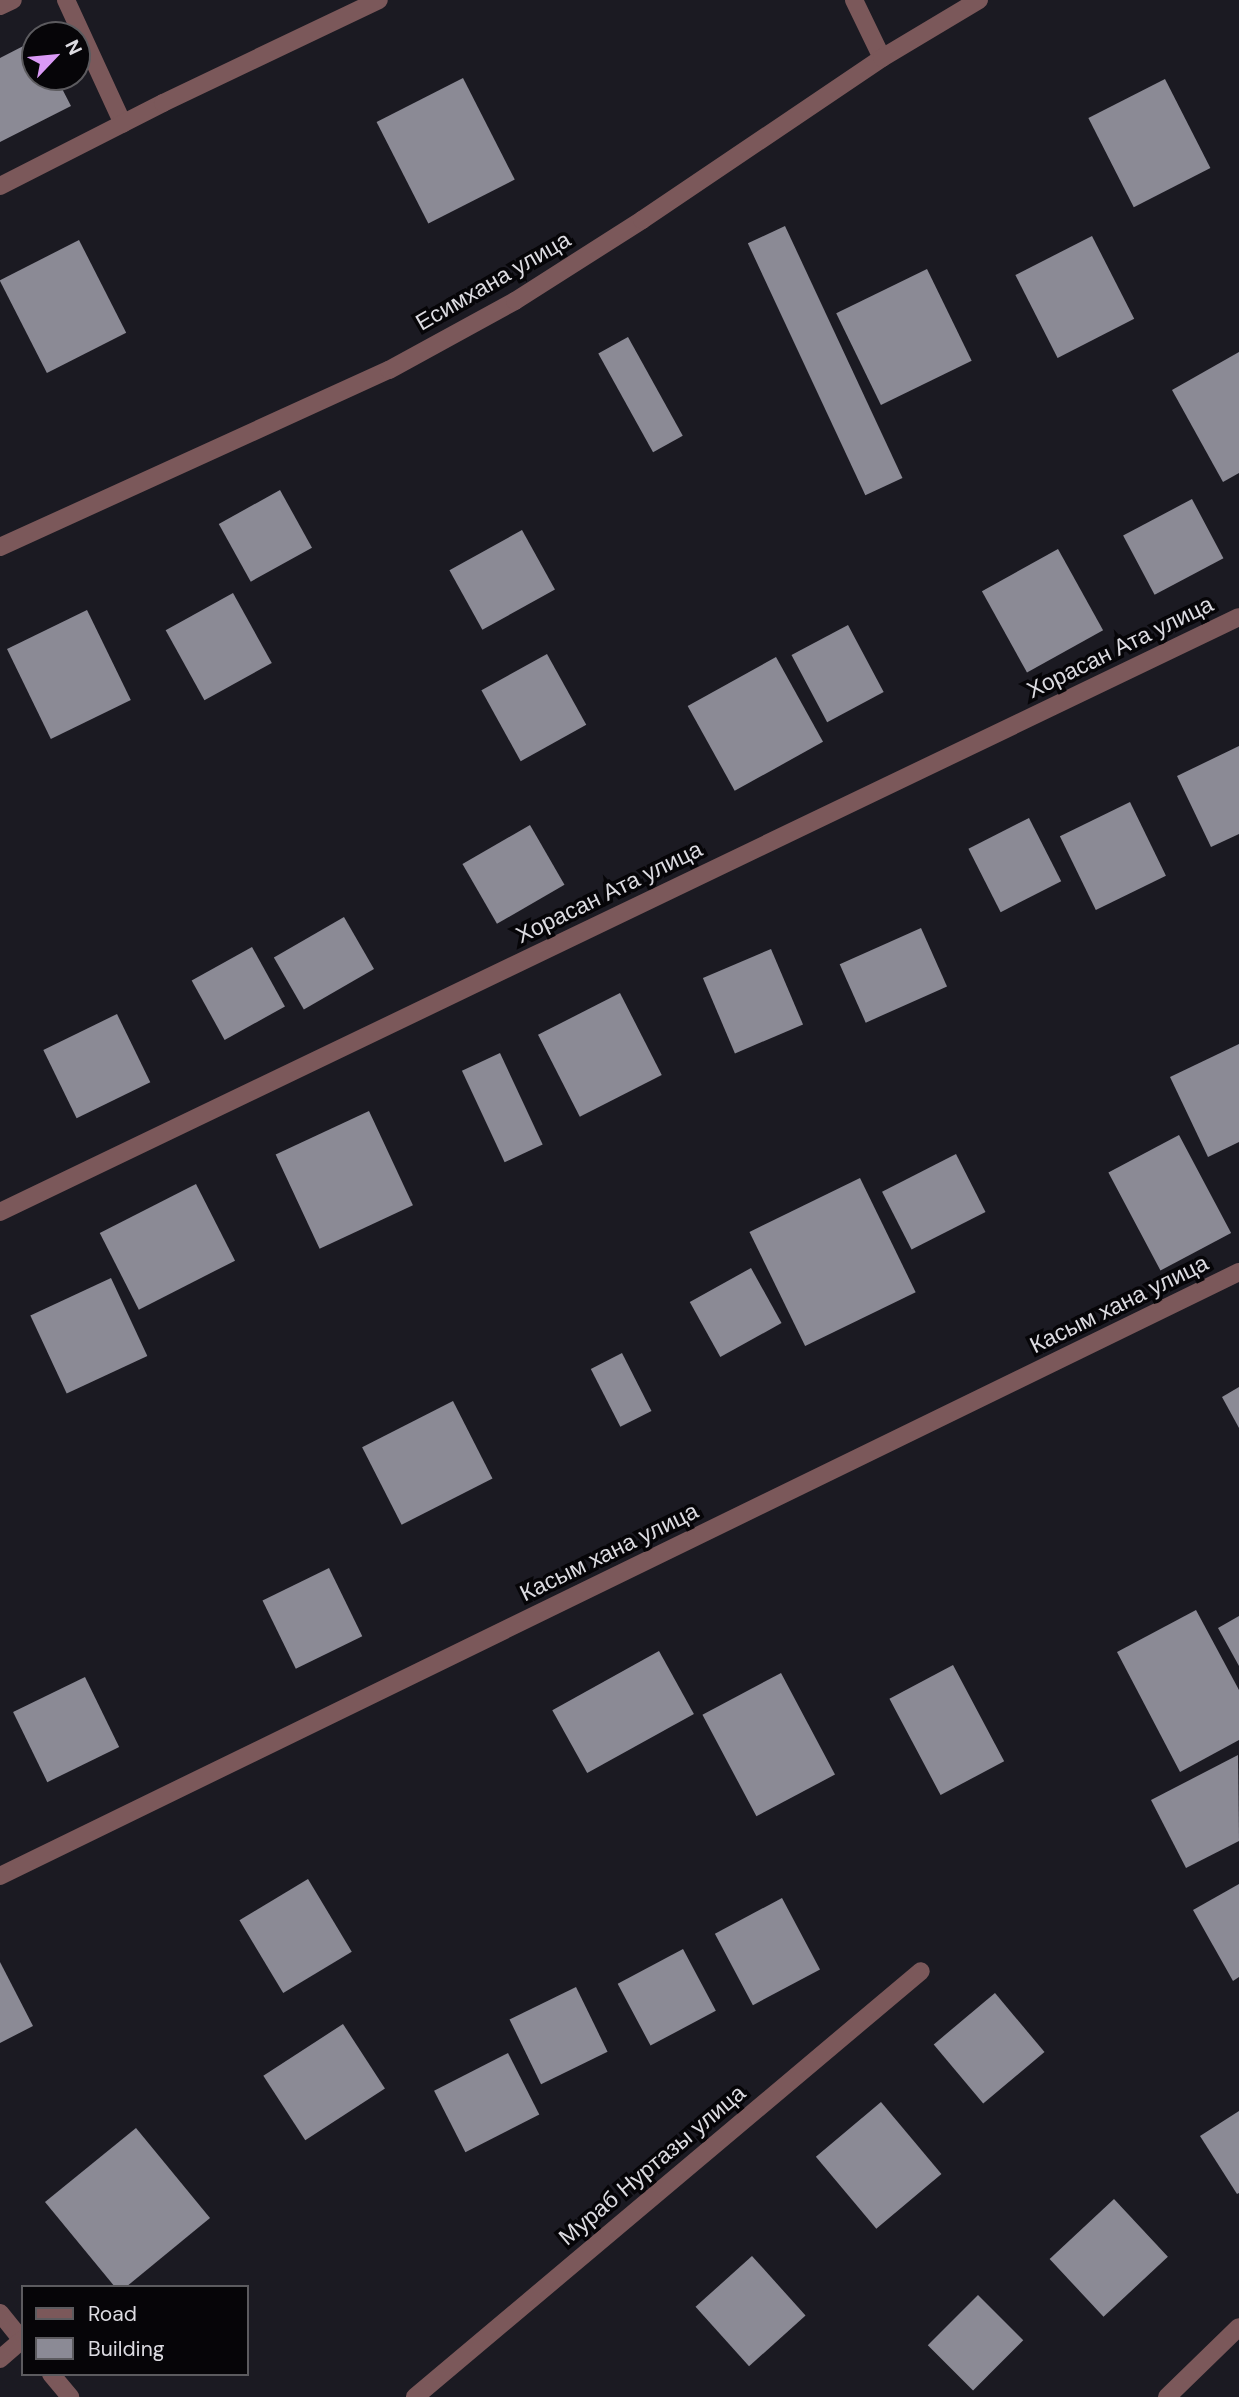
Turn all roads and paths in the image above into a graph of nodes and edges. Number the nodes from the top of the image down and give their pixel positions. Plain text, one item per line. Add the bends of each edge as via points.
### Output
1 (13, 0) edge
2 (66, 0) edge
3 (379, 0) edge
4 (854, 0) edge
5 (979, 0) edge
6 (0, 6) edge
7 (881, 58) junction
8 (123, 124) junction
9 (0, 186) edge
10 (0, 547) edge
11 (1239, 617) edge
12 (0, 1212) edge
13 (1239, 1272) edge
14 (0, 1876) edge
15 (921, 1971) dead end
16 (0, 2313) edge
17 (1239, 2327) edge
18 (21, 2339) edge
19 (21, 2341) edge
20 (0, 2359) edge
21 (53, 2376) edge
22 (70, 2397) edge
23 (415, 2397) edge
24 (1167, 2397) edge

1 - 6 street
2 - 8 street
3 - 8 street
4 - 7 street
5 - 7 street, Есимхана улица
7 - 10 street, Есимхана улица via 515,301 389,370
8 - 9 street
11 - 12 street, Хорасан Ата улица
13 - 14 street, Касым хана улица
15 - 23 street, Мураб Нуртазы улица
16 - 18 street
17 - 24 street
19 - 20 street
21 - 22 street

